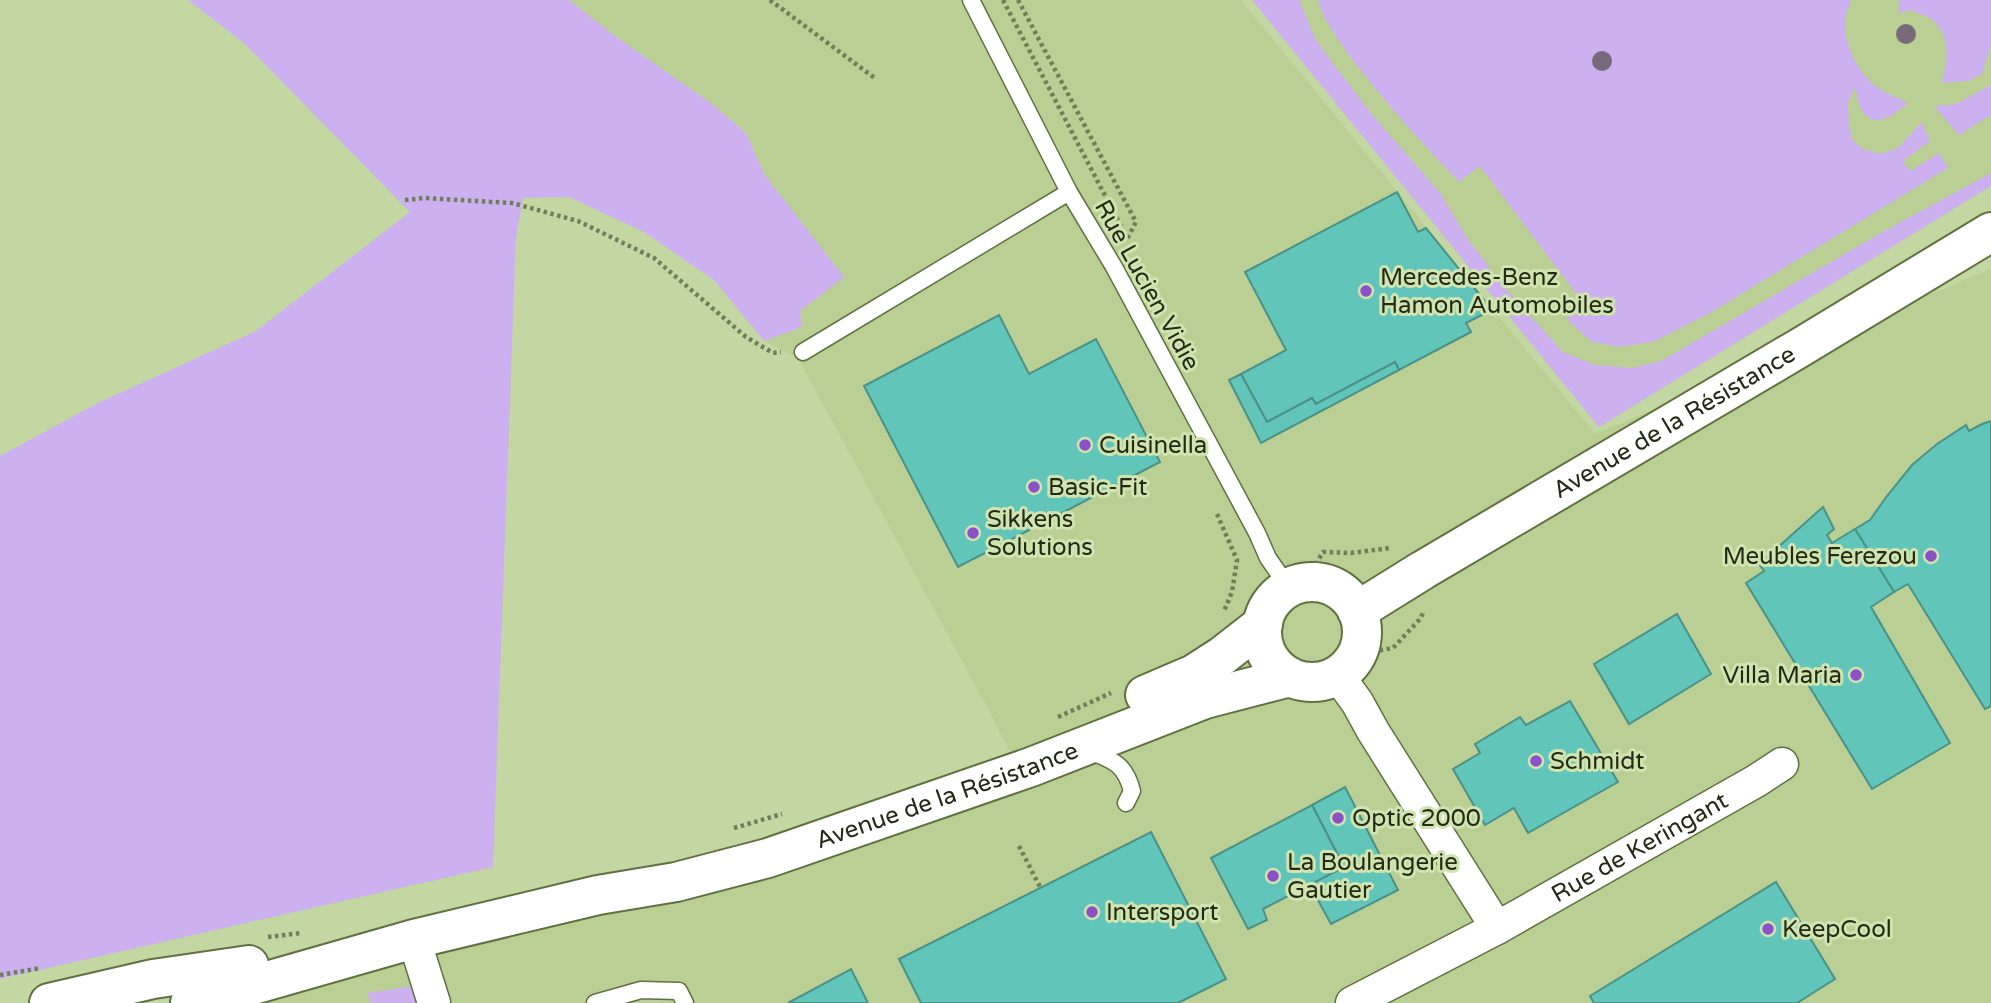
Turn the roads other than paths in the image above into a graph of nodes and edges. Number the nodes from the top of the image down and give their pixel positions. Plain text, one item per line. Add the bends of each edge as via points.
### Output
1 (971, 0) edge
2 (1069, 191) junction
3 (1991, 232) edge
4 (803, 352) road end
5 (1296, 586) junction
6 (1357, 611) junction
7 (1263, 624) junction
8 (1338, 676) junction
9 (1290, 677) junction
10 (1082, 748) junction
11 (1782, 764) dead end
12 (1126, 803) dead end
13 (598, 895) junction
14 (1497, 928) junction
15 (405, 942) junction
16 (50, 984) edge
17 (190, 1003) edge
18 (433, 1003) edge
19 (595, 1003) edge
20 (685, 1003) edge
21 (1352, 1003) edge

1 - 2 lane, Rue Lucien Vidie
2 - 4 lane
2 - 5 lane, Rue Lucien Vidie via 1268,558
3 - 6 main road, Avenue de la Résistance
5 - 6 main road via 1320,583 1335,588
5 - 7 main road via 1277,597
6 - 8 main road via 1362,640 1349,666
7 - 9 main road via 1268,656
7 - 13 main road, Avenue de la Résistance via 1194,674 1034,741 672,864
8 - 9 main road via 1306,682
8 - 14 street
9 - 10 main road, Avenue de la Résistance via 1205,699
10 - 12 lane via 1117,762 1132,791
10 - 13 main road, Avenue de la Résistance via 768,858 676,882
11 - 14 street, Rue de Keringant
13 - 15 main road, Avenue de la Résistance
14 - 21 street, Rue de Keringant
15 - 16 main road, Avenue de la Résistance via 153,979
15 - 17 main road, Avenue de la Résistance
15 - 18 street
19 - 20 lane via 641,990 680,991

